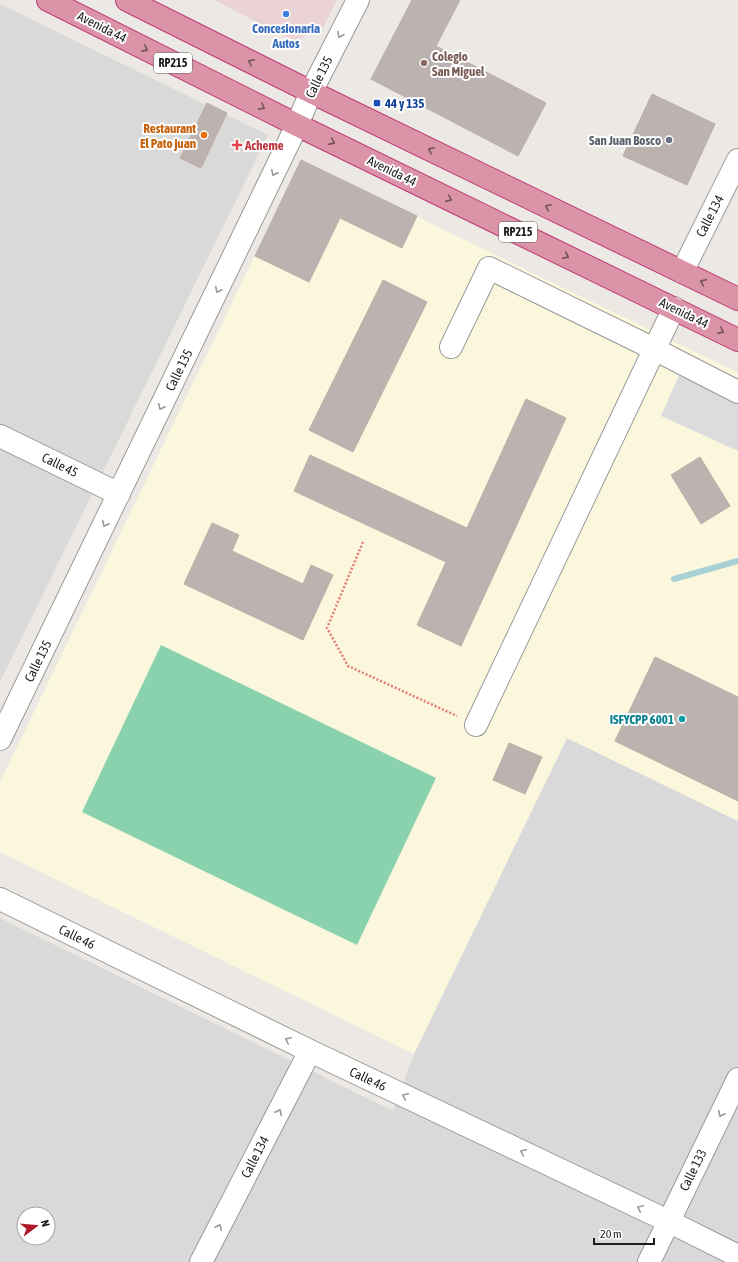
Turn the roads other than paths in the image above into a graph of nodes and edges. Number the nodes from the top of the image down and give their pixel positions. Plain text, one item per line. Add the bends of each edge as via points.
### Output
1 (48, 0) edge
2 (128, 0) edge
3 (358, 0) edge
4 (311, 92) junction
5 (297, 125) junction
6 (738, 160) edge
7 (682, 272) junction
8 (738, 299) edge
9 (674, 308) junction
10 (738, 340) edge
11 (451, 347) dead end
12 (654, 349) junction
13 (738, 392) edge
14 (0, 436) edge
15 (120, 494) junction
16 (476, 725) road end
17 (0, 739) edge
18 (0, 899) edge
19 (310, 1051) junction
20 (738, 1078) edge
21 (668, 1221) junction
22 (738, 1256) edge
23 (201, 1262) edge
24 (649, 1262) edge

1 -> 5 highway, Avenida 44 / RP215
4 -> 2 highway, RP215
3 -> 4 street, Calle 135
4 - 5 street, Calle 135
7 -> 4 highway, RP215
5 -> 9 highway, Avenida 44 / RP215
5 -> 15 street, Calle 135
6 - 7 street, Calle 134
8 -> 7 highway, RP215
9 -> 10 highway, Avenida 44 / RP215
9 - 12 street
11 - 12 street via 489,268
12 - 13 street
12 - 16 street
14 - 15 street, Calle 45
15 -> 17 street, Calle 135
19 -> 18 street, Calle 46
21 -> 19 street, Calle 46
23 -> 19 street, Calle 134
20 -> 21 street, Calle 133
21 - 22 street, Calle 46
21 - 24 street, Calle 133

